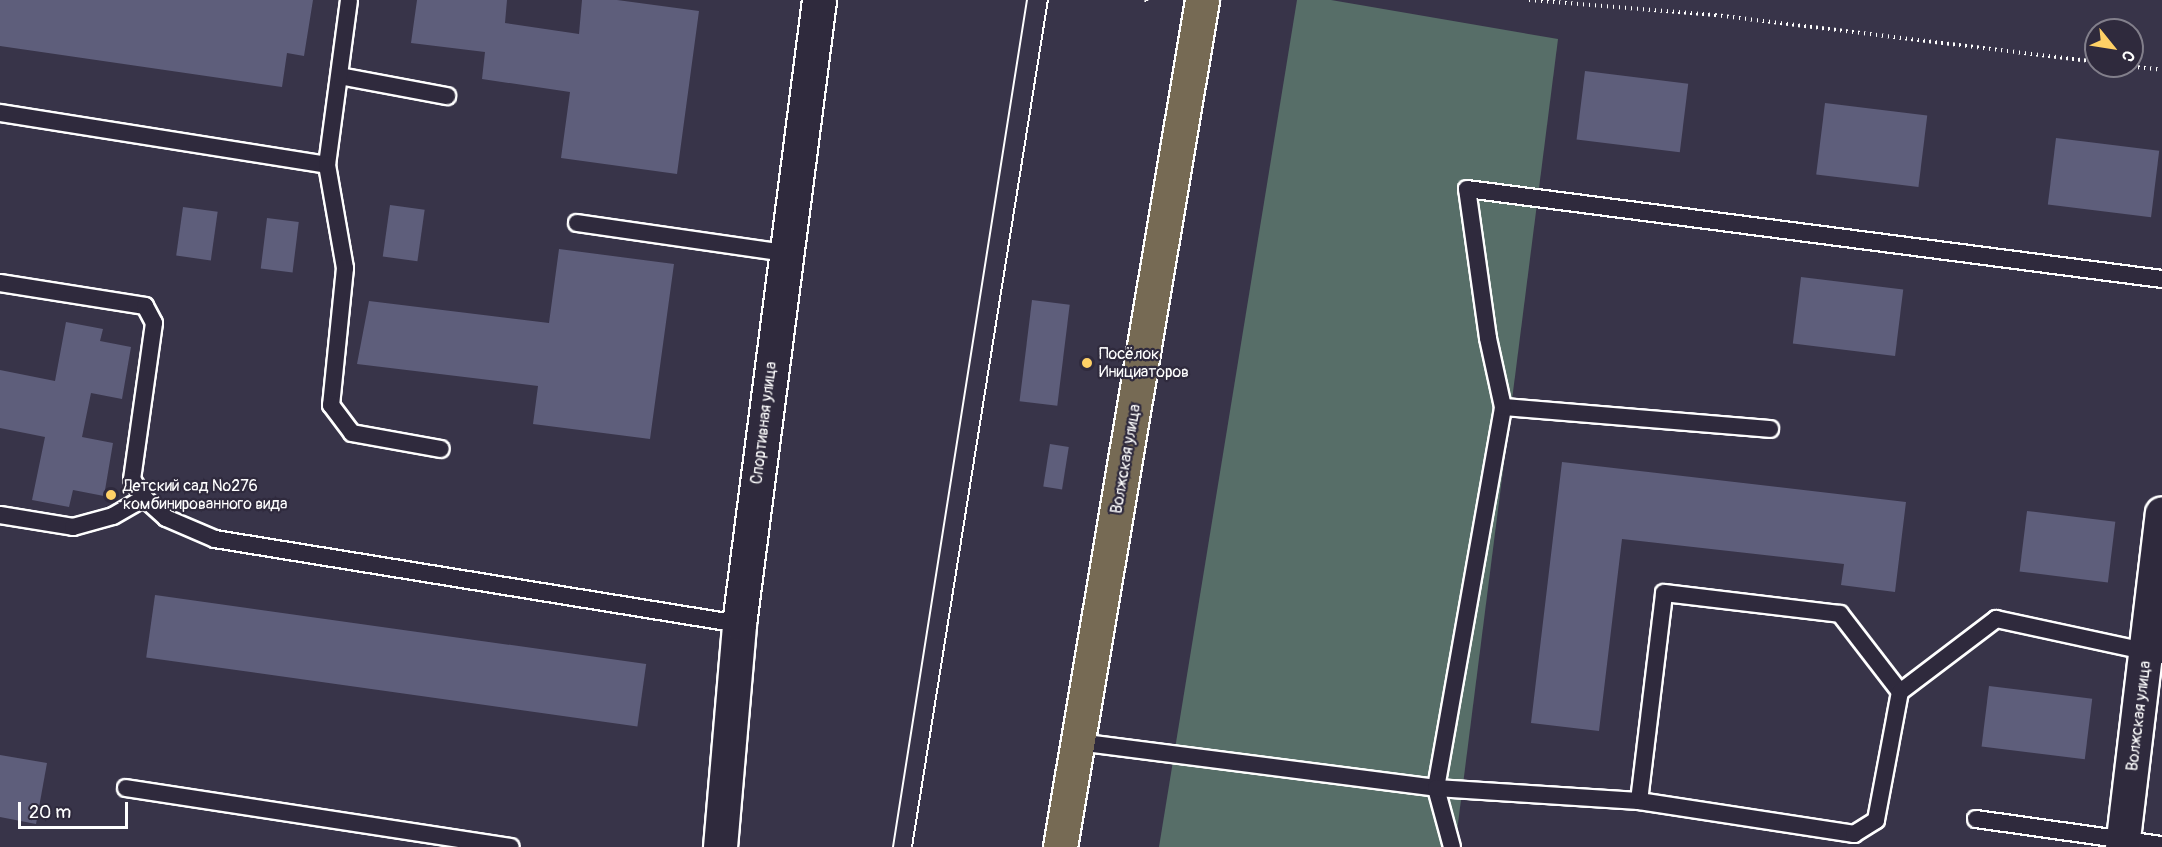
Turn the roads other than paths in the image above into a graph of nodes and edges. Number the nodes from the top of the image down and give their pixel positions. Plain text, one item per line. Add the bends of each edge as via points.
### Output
1 (349, 0) edge
2 (819, 0) edge
3 (1202, 0) edge
4 (340, 76) junction
5 (447, 96) dead end
6 (0, 113) edge
7 (327, 165) junction
8 (577, 223) dead end
9 (785, 253) junction
10 (2162, 279) edge
11 (0, 283) edge
12 (1503, 407) junction
13 (1770, 429) dead end
14 (441, 449) dead end
15 (144, 498) junction
16 (2162, 513) edge
17 (0, 515) edge
18 (739, 624) junction
19 (2154, 655) edge
20 (1900, 692) junction
21 (1078, 742) junction
22 (126, 788) dead end
23 (1436, 788) junction
24 (1639, 801) junction
25 (1976, 819) dead end
26 (2123, 843) edge
27 (2162, 845) edge
28 (510, 847) edge
29 (720, 847) edge
30 (1060, 847) edge
31 (1452, 847) edge

1 - 4 lane
2 - 9 street, Спортивная улица
3 - 21 main road, Волжская улица
4 - 5 lane
4 - 7 lane
6 - 7 lane
7 - 14 lane via 345,268 331,405 352,434
8 - 9 lane
9 - 18 street, Спортивная улица
10 - 12 lane via 1467,189 1488,338
11 - 15 lane via 145,306 154,323 132,479
12 - 13 lane
12 - 23 lane
15 - 17 lane via 113,516 73,526
15 - 18 lane via 166,518 215,539
16 - 19 street, Волжская улица
18 - 29 street, Спортивная улица
19 - 20 lane via 1995,619
19 - 26 street, Волжская улица
20 - 24 lane via 1876,820 1854,834
20 - 24 lane via 1840,614 1664,592
21 - 23 lane
21 - 30 main road, Волжская улица
22 - 28 lane
23 - 24 lane
23 - 31 lane
25 - 26 lane
26 - 27 lane

